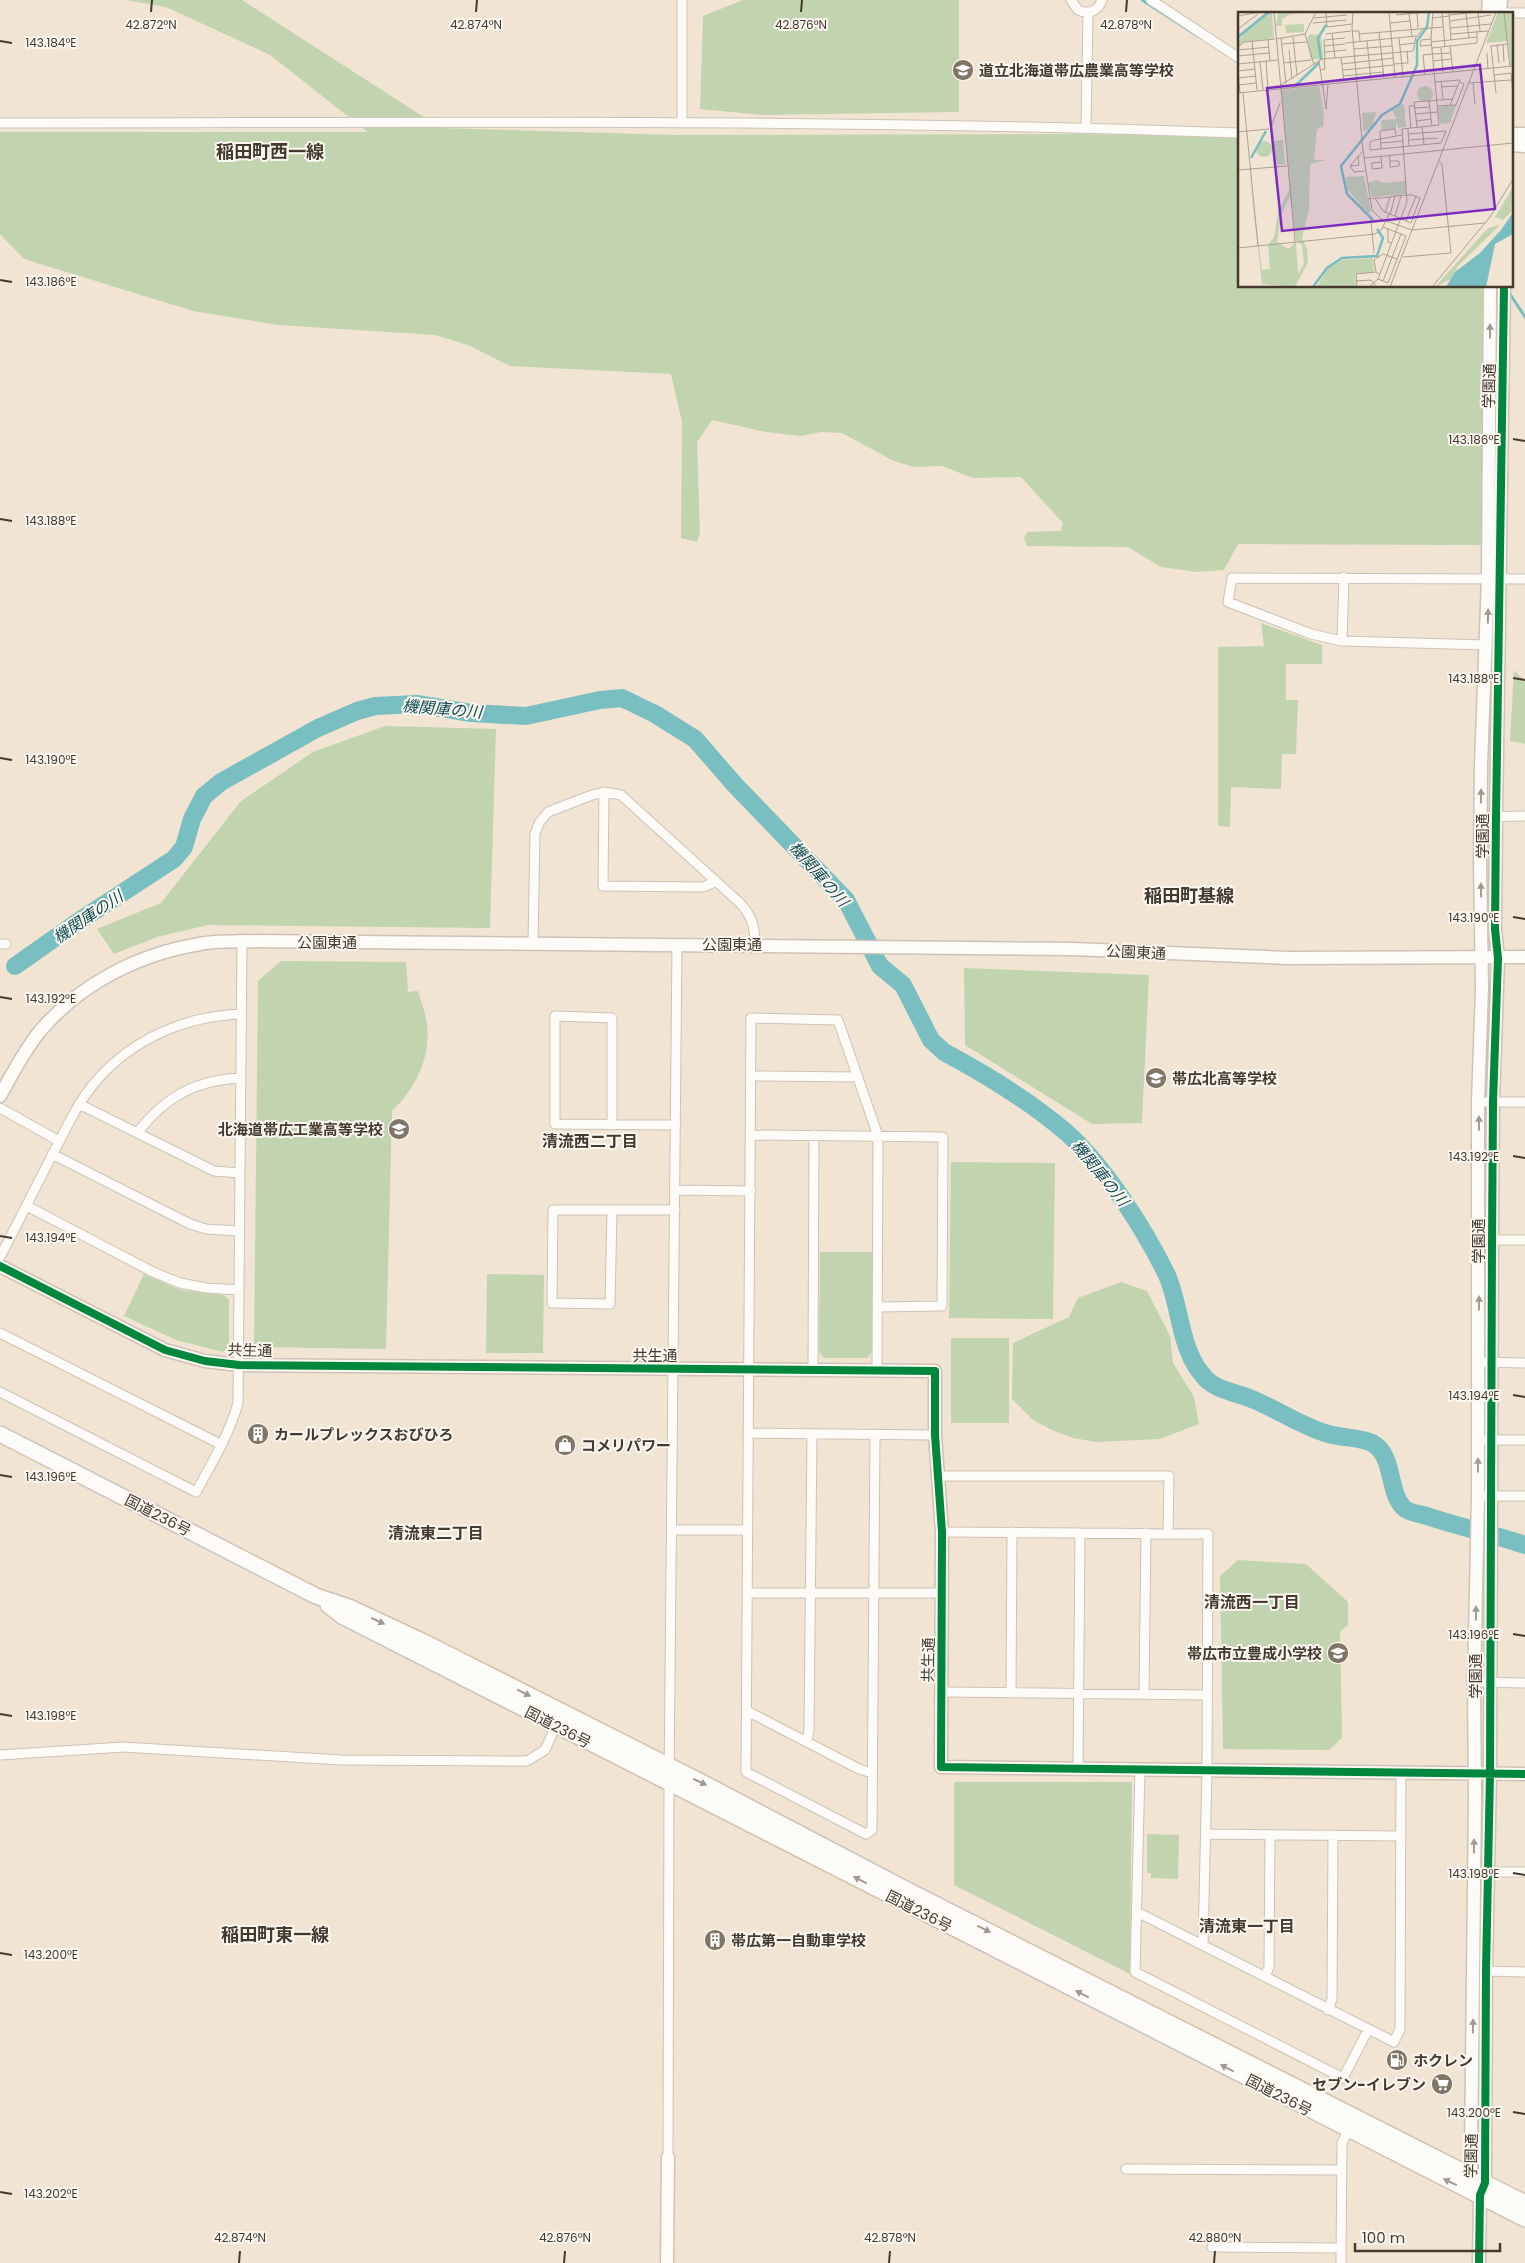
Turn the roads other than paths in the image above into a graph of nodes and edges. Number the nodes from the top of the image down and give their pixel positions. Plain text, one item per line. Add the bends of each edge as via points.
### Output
1 (682, 0) edge
2 (1072, 0) edge
3 (1102, 0) edge
4 (1151, 0) edge
5 (1500, 0) edge
6 (1493, 11) edge
7 (1509, 12) edge
8 (1512, 12) edge
9 (1088, 13) junction
10 (1525, 13) edge
11 (1238, 57) edge
12 (0, 123) edge
13 (682, 123) junction
14 (1086, 127) junction
15 (1238, 133) edge
16 (1512, 134) edge
17 (1525, 134) edge
18 (1512, 145) edge
19 (1525, 146) edge
20 (1490, 288) edge
21 (1504, 288) edge
22 (1344, 577) junction
23 (1494, 578) junction
24 (1525, 579) edge
25 (1342, 641) junction
26 (1487, 645) junction
27 (604, 792) junction
28 (1525, 816) edge
29 (1481, 817) junction
30 (1496, 817) junction
31 (715, 882) junction
32 (242, 941) junction
33 (533, 943) junction
34 (677, 944) junction
35 (756, 944) junction
36 (1481, 957) junction
37 (1525, 957) edge
38 (1498, 958) junction
39 (242, 1014) junction
40 (751, 1076) junction
41 (858, 1077) junction
42 (241, 1078) junction
43 (0, 1096) edge
44 (1478, 1102) junction
45 (1493, 1102) junction
46 (1525, 1102) edge
47 (79, 1104) junction
48 (0, 1108) edge
49 (612, 1124) junction
50 (676, 1125) junction
51 (137, 1132) junction
52 (751, 1135) junction
53 (814, 1135) junction
54 (878, 1136) junction
55 (60, 1141) junction
56 (52, 1154) junction
57 (240, 1173) junction
58 (675, 1190) junction
59 (751, 1191) junction
60 (27, 1206) junction
61 (612, 1210) junction
62 (675, 1210) junction
63 (239, 1231) junction
64 (1485, 1240) junction
65 (1525, 1240) edge
66 (0, 1257) edge
67 (0, 1266) edge
68 (239, 1290) junction
69 (878, 1306) junction
70 (0, 1333) edge
71 (1478, 1362) junction
72 (1491, 1363) junction
73 (1525, 1363) edge
74 (239, 1365) junction
75 (674, 1368) junction
76 (749, 1369) junction
77 (813, 1370) junction
78 (877, 1370) junction
79 (0, 1392) edge
80 (749, 1433) junction
81 (0, 1434) edge
82 (812, 1434) junction
83 (875, 1435) junction
84 (935, 1435) junction
85 (1484, 1440) junction
86 (1525, 1440) edge
87 (222, 1445) junction
88 (937, 1476) junction
89 (1484, 1496) junction
90 (1525, 1496) edge
91 (672, 1530) junction
92 (747, 1530) junction
93 (942, 1532) junction
94 (1012, 1532) junction
95 (1080, 1533) junction
96 (1146, 1533) junction
97 (1168, 1533) junction
98 (748, 1592) junction
99 (810, 1593) junction
100 (943, 1593) junction
101 (874, 1594) junction
102 (316, 1596) junction
103 (1474, 1682) junction
104 (1489, 1683) junction
105 (1525, 1683) edge
106 (942, 1692) junction
107 (1012, 1693) junction
108 (1078, 1693) junction
109 (1144, 1694) junction
110 (1206, 1695) junction
111 (747, 1711) junction
112 (562, 1712) junction
113 (555, 1726) junction
114 (807, 1741) junction
115 (0, 1755) edge
116 (1078, 1769) junction
117 (1140, 1769) junction
118 (1207, 1770) junction
119 (1401, 1772) junction
120 (872, 1773) junction
121 (1475, 1773) junction
122 (1490, 1773) junction
123 (1525, 1774) edge
124 (670, 1776) junction
125 (1206, 1834) junction
126 (1270, 1835) junction
127 (1334, 1835) junction
128 (1401, 1836) junction
129 (1474, 1872) junction
130 (1488, 1872) junction
131 (1525, 1872) edge
132 (1137, 1912) junction
133 (1203, 1944) junction
134 (1486, 1971) junction
135 (1525, 1972) edge
136 (1265, 1977) junction
137 (1328, 2010) junction
138 (1368, 2030) junction
139 (1351, 2123) junction
140 (668, 2157) joint
141 (1126, 2169) dead end
142 (1341, 2170) junction
143 (1471, 2176) junction
144 (1482, 2189) junction
145 (1525, 2203) edge
146 (1525, 2219) edge
147 (1212, 2247) dead end
148 (1341, 2248) junction
149 (667, 2263) edge
150 (1341, 2263) edge
151 (1478, 2263) edge

1 - 13 street
2 - 9 street via 1078,10
3 - 9 street via 1097,9
4 - 11 street
5 - 6 street
6 - 7 street
8 - 10 street
9 - 14 street
12 - 13 street
13 - 14 street
14 - 15 street
16 - 17 street
18 - 19 street
23 -> 20 street, 学園通
21 - 23 street, 学園通
22 - 23 street
22 - 25 street
22 - 25 street via 1232,578 1228,602 1310,634
23 - 24 street
26 -> 23 street, 学園通
23 - 30 street, 学園通
25 - 26 street
29 -> 26 street, 学園通
27 - 31 street via 621,795
27 - 31 street via 602,886 703,887
27 - 33 street via 548,812 539,823 535,834
28 - 30 street
29 - 30 street
36 -> 29 street, 学園通
30 - 38 street, 学園通 via 1495,929
31 - 35 street via 750,913
32 - 33 street, 公園東通
32 - 39 street
32 - 43 street, 公園東通 via 202,943 164,952 144,958 92,984 40,1031
33 - 34 street, 公園東通
34 - 35 street, 公園東通
34 - 50 street
35 - 36 street, 公園東通 via 1073,949 1288,958
36 - 38 street, 公園東通
36 - 44 street, 学園通
37 - 38 street, 公園東通
38 - 45 street, 学園通
39 - 42 street
39 - 47 street via 215,1015 185,1022 156,1034 118,1059 96,1080
40 - 41 street
40 - 41 street via 751,1018 838,1020
40 - 52 street
41 - 54 street
42 - 51 street via 205,1082 188,1089 150,1116
42 - 57 street
44 - 45 street
64 -> 44 street, 学園通
45 - 46 street
45 - 64 street, 学園通
47 - 51 street
47 - 55 street
48 - 55 street
49 - 49 street via 555,1124 555,1016 612,1018
49 - 50 street
50 - 58 street
51 - 57 street via 214,1171
52 - 53 street
52 - 59 street
53 - 54 street
53 - 77 street
54 - 69 street
54 - 69 street via 943,1137 942,1306
55 - 56 street
56 - 60 street
56 - 63 street via 190,1224 206,1229
57 - 63 street
58 - 59 street
58 - 62 street
59 - 76 street
60 - 66 street
60 - 68 street via 153,1272 206,1288
61 - 61 street via 553,1210 552,1303 610,1304
61 - 62 street
62 - 75 street
63 - 68 street
64 - 65 street
71 -> 64 street, 学園通
64 - 72 street, 学園通
67 - 74 street, 共生通 via 165,1350 205,1362
68 - 74 street
69 - 78 street
70 - 87 street
71 - 72 street
71 - 85 street, 学園通
72 - 73 street
72 - 85 street, 学園通
74 - 75 street, 共生通
74 - 87 street via 238,1403
75 - 76 street, 共生通
75 - 91 street
76 - 77 street, 共生通
76 - 80 street
77 - 78 street, 共生通
78 - 84 street, 共生通 via 935,1371
79 - 87 street via 196,1492
80 - 82 street
80 - 92 street
81 - 102 highway, 国道236号
82 - 83 street
82 - 99 street
83 - 84 street
83 - 101 street
84 - 88 street, 共生通
85 - 86 street
85 - 89 street, 学園通
88 - 93 street, 共生通
88 - 97 street via 1168,1476
89 - 90 street
103 -> 89 street, 学園通 via 1478,1514
89 - 104 street, 学園通 via 1490,1518
91 - 92 street
91 - 124 street
92 - 98 street
93 - 94 street
93 - 100 street, 共生通
94 - 95 street
94 - 107 street
95 - 96 street
95 - 108 street
96 - 97 street
96 - 109 street
97 - 110 street via 1208,1534
98 - 99 street
98 - 111 street
99 - 101 street
99 - 114 street
100 - 101 street
100 - 106 street, 共生通
101 - 120 street
102 -> 112 highway, 国道236号 via 383,1623
102 - 113 highway, 国道236号 via 342,1616
103 - 104 street
103 - 121 street, 学園通
104 - 105 street
104 - 122 street, 学園通
106 - 107 street
106 - 116 street, 共生通 via 941,1767
107 - 108 street
108 - 109 street
108 - 116 street
109 - 110 street
110 - 118 street
111 - 114 street
111 - 120 street via 746,1772 866,1834 872,1830
112 - 113 street
112 - 124 highway, 国道236号
113 - 115 street via 545,1750 527,1761 341,1760 123,1747
113 - 124 highway, 国道236号
114 - 120 street
116 - 117 street
117 - 118 street
117 - 132 street
118 - 119 street
118 - 125 street
119 - 121 street
119 - 128 street
121 - 122 street
129 -> 121 street, 学園通
122 - 123 street
122 - 130 street, 学園通
124 - 139 highway, 国道236号
124 - 140 street
125 - 126 street
125 - 133 street
126 - 127 street
126 - 136 street via 1269,1967
127 - 128 street
127 - 137 street via 1332,1999
128 - 138 street via 1400,2029 1394,2042
129 - 130 street
143 -> 129 street, 学園通
130 - 131 street
130 - 134 street, 学園通
132 - 133 street
132 - 138 street via 1135,1972 1343,2078
133 - 136 street
134 - 135 street
134 - 144 street, 学園通
136 - 137 street
137 - 138 street
139 - 142 street via 1342,2143
139 - 143 highway, 国道236号
144 -> 139 highway, 国道236号
140 - 149 street
141 - 142 street
142 - 148 street
143 - 144 highway, 国道236号
144 - 145 highway, 国道236号
144 - 146 highway, 国道236号
144 - 151 street, 学園通
147 - 148 street
148 - 150 street

